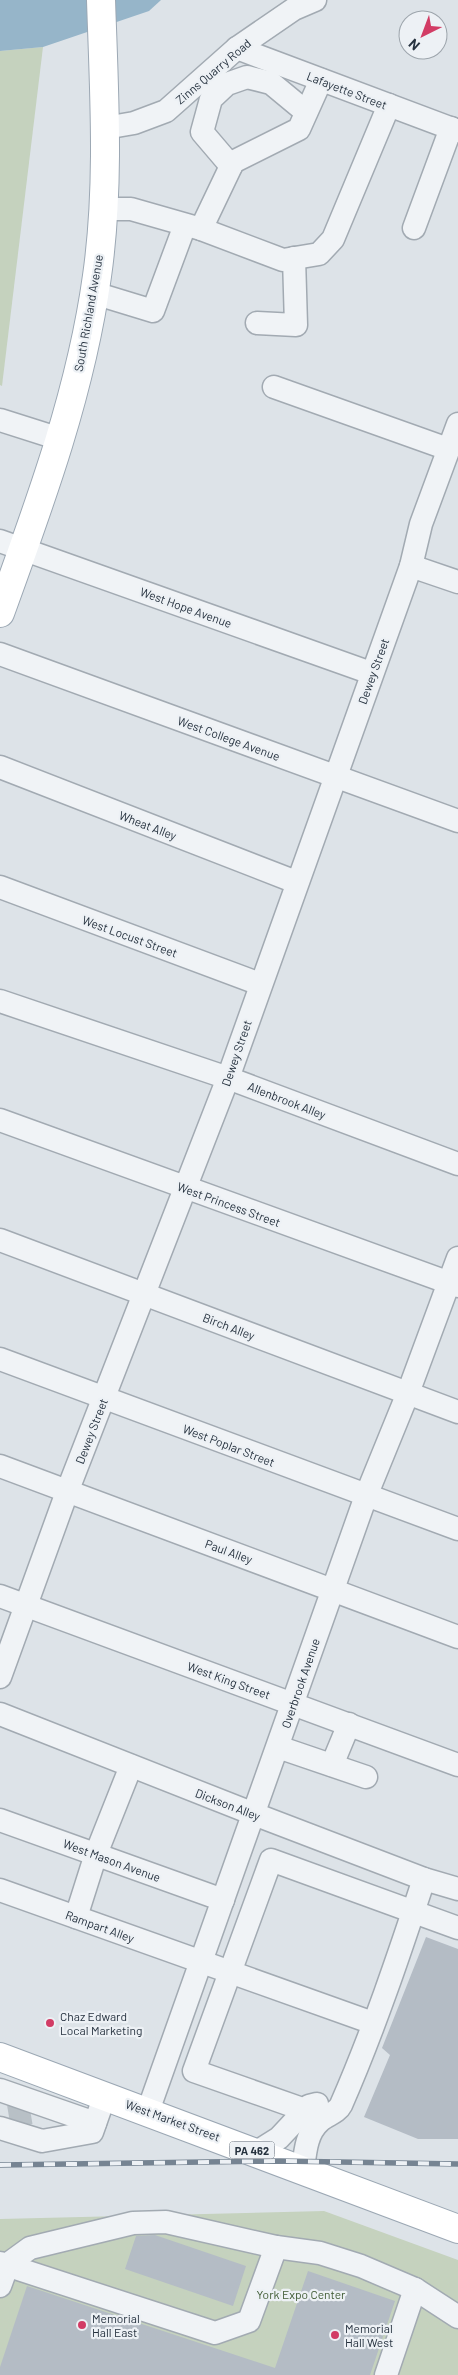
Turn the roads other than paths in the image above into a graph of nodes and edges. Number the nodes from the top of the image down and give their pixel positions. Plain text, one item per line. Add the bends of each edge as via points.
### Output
1 (101, 0) edge
2 (315, 0) edge
3 (237, 48) junction
4 (321, 80) junction
5 (389, 106) junction
6 (306, 112) junction
7 (105, 128) junction
8 (454, 130) edge
9 (231, 166) junction
10 (102, 209) junction
11 (193, 227) junction
12 (414, 228) dead end
13 (294, 258) junction
14 (94, 293) junction
15 (257, 323) dead end
16 (274, 387) dead end
17 (0, 420) edge
18 (458, 424) edge
19 (60, 439) junction
20 (448, 449) junction
21 (12, 545) edge
22 (411, 566) junction
23 (458, 582) edge
24 (0, 613) edge
25 (0, 654) edge
26 (371, 673) junction
27 (0, 767) edge
28 (336, 777) junction
29 (458, 821) edge
30 (296, 882) junction
31 (0, 888) edge
32 (260, 984) junction
33 (0, 1001) edge
34 (228, 1078) junction
35 (0, 1120) edge
36 (458, 1164) edge
37 (185, 1189) junction
38 (1, 1243) edge
39 (458, 1258) edge
40 (453, 1284) edge
41 (144, 1294) junction
42 (0, 1359) edge
43 (408, 1393) junction
44 (103, 1398) junction
45 (458, 1412) edge
46 (0, 1466) edge
47 (67, 1492) junction
48 (366, 1496) junction
49 (458, 1529) edge
50 (332, 1589) junction
51 (0, 1596) edge
52 (25, 1606) junction
53 (458, 1637) edge
54 (0, 1677) edge
55 (293, 1703) junction
56 (0, 1714) edge
57 (349, 1724) junction
58 (278, 1747) junction
59 (332, 1765) junction
60 (458, 1765) edge
61 (131, 1766) junction
62 (366, 1777) dead end
63 (254, 1814) junction
64 (0, 1820) edge
65 (96, 1854) junction
66 (424, 1879) junction
67 (0, 1890) edge
68 (458, 1890) edge
69 (223, 1900) junction
70 (412, 1913) junction
71 (76, 1917) junction
72 (458, 1928) edge
73 (201, 1962) junction
74 (230, 1973) junction
75 (373, 2023) junction
76 (0, 2056) edge
77 (104, 2095) junction
78 (12, 2096) edge
79 (339, 2108) junction
80 (305, 2110) junction
81 (148, 2111) junction
82 (95, 2123) junction
83 (15, 2130) edge
84 (257, 2152) junction
85 (302, 2170) junction
86 (458, 2229) edge
87 (276, 2247) junction
88 (4, 2264) edge
89 (0, 2286) edge
90 (415, 2289) junction
91 (458, 2317) edge
92 (386, 2375) edge

1 - 7 main road, South Richland Avenue
2 - 3 street, Zinns Quarry Road via 294,9
3 - 4 street, Lafayette Street
3 - 7 street, Zinns Quarry Road via 166,111 134,123
4 - 5 street, Lafayette Street
4 - 6 street
5 - 8 street, Lafayette Street
5 - 13 street via 333,239 319,254
6 - 9 street via 299,129 233,162
6 - 9 street via 271,83 247,77 227,84 211,99 202,132
7 - 10 main road, South Richland Avenue
8 - 12 street
9 - 11 street
10 - 11 street via 131,209
10 - 14 main road, South Richland Avenue
11 - 13 street via 283,260
11 - 14 street via 153,311
13 - 15 street via 296,324
14 - 19 main road, South Richland Avenue via 83,358
16 - 20 street
17 - 19 street
18 - 20 street, Dewey Street
19 - 21 main road, South Richland Avenue
20 - 22 street, Dewey Street via 421,524
21 - 24 main road, South Richland Avenue
21 - 26 street, West Hope Avenue
22 - 23 street
22 - 26 street, Dewey Street
25 - 28 street, West College Avenue
26 - 28 street, Dewey Street
27 - 30 street, Wheat Alley
28 - 29 street, West College Avenue
28 - 30 street, Dewey Street
30 - 32 street, Dewey Street
31 - 32 street, West Locust Street
32 - 34 street, Dewey Street
33 - 34 street, Allenbrook Alley
34 - 36 street, Allenbrook Alley
34 - 37 street, Dewey Street
35 - 37 street, West Princess Street
37 - 40 street, West Princess Street
37 - 41 street, Dewey Street
38 - 41 street, Birch Alley
39 - 40 street, Overbrook Avenue
40 - 43 street, Overbrook Avenue
41 - 43 street, Birch Alley
41 - 44 street, Dewey Street
42 - 44 street, West Poplar Street
43 - 45 street, Birch Alley
43 - 48 street, Overbrook Avenue
44 - 47 street, Dewey Street
44 - 48 street, West Poplar Street
46 - 47 street, Paul Alley
47 - 50 street, Paul Alley
47 - 52 street, Dewey Street
48 - 49 street, West Poplar Street
48 - 50 street, Overbrook Avenue
50 - 53 street, Paul Alley
50 - 55 street, Overbrook Avenue
51 - 52 street, West King Street
52 - 54 street, Dewey Street
52 - 55 street, West King Street
55 - 57 street, West King Street
55 - 58 street, Overbrook Avenue
56 - 61 street, Dickson Alley
57 - 59 street
57 - 60 street, West King Street
58 - 59 street
58 - 63 street, Overbrook Avenue
59 - 62 street
61 - 63 street, Dickson Alley
61 - 65 street
63 - 66 street, Dickson Alley
63 - 69 street, Overbrook Avenue
64 - 65 street, West Mason Avenue
65 - 69 street, West Mason Avenue
65 - 71 street
66 - 68 street, Dickson Alley
66 - 70 street
67 - 71 street, Rampart Alley
69 - 73 street, Overbrook Avenue
70 - 72 street
70 - 74 street via 271,1860
70 - 75 street
71 - 73 street, Rampart Alley
73 - 74 street, Rampart Alley
73 - 81 street, Overbrook Avenue
74 - 75 street, Rampart Alley
74 - 80 street via 194,2071
75 - 79 street
76 - 77 main road, West Market Street / PA 462
77 - 81 main road, West Market Street / PA 462
77 - 82 street
78 - 82 street
79 - 80 street via 321,2103
79 - 85 street via 319,2122 312,2132 307,2141
80 - 84 street via 279,2138
81 - 84 main road, West Market Street / PA 462
82 - 83 street via 92,2132 42,2141
84 - 85 main road, West Market Street / PA 462
85 - 86 main road, West Market Street / PA 462
87 - 88 street via 166,2222 133,2222 30,2248
87 - 88 street via 249,2321 215,2334
87 - 90 street via 336,2258
88 - 89 street
90 - 91 street
90 - 92 street

